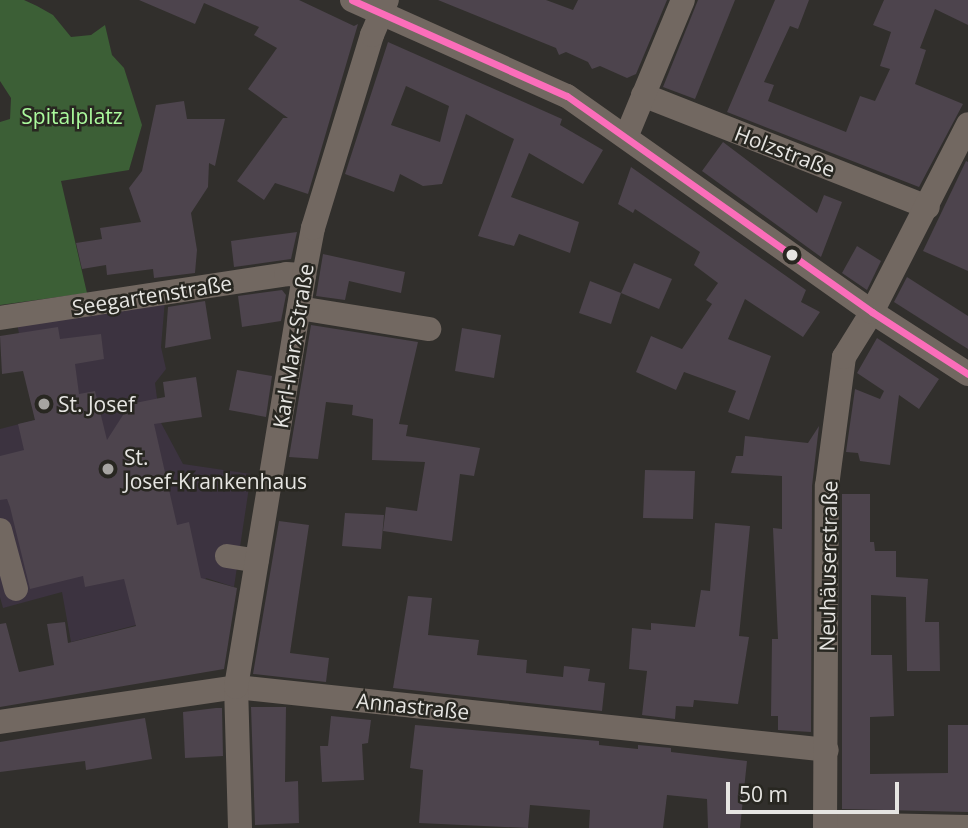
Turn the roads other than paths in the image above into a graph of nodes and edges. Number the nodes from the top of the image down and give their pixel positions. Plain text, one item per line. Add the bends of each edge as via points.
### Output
1 (352, 0) edge
2 (682, 0) edge
3 (384, 6) edge
4 (643, 95) junction
5 (968, 124) edge
6 (626, 135) junction
7 (928, 207) junction
8 (304, 275) junction
9 (299, 307) junction
10 (872, 312) junction
11 (0, 318) edge
12 (429, 329) dead end
13 (968, 374) edge
14 (0, 530) edge
15 (227, 556) dead end
16 (257, 562) junction
17 (16, 589) dead end
18 (236, 687) junction
19 (0, 722) edge
20 (827, 750) junction
21 (825, 826) edge
22 (968, 827) edge
23 (240, 828) edge

1 - 3 street
2 - 4 street
3 - 6 street via 567,96
3 - 8 street, Karl-Marx-Straße via 313,228
4 - 6 street
4 - 7 street, Holzstraße
5 - 7 street
6 - 10 street
7 - 10 street
8 - 9 street, Karl-Marx-Straße
8 - 11 street, Seegartenstraße via 286,274
9 - 12 street
9 - 16 street, Karl-Marx-Straße
10 - 13 street
10 - 20 street, Neuhäuserstraße via 844,357 827,486
14 - 17 street
15 - 16 street
16 - 18 street, Karl-Marx-Straße
18 - 19 street, Annastraße
18 - 20 street, Annastraße
18 - 23 street, Karl-Marx-Straße
20 - 21 street, Neuhäuserstraße
21 - 22 street

